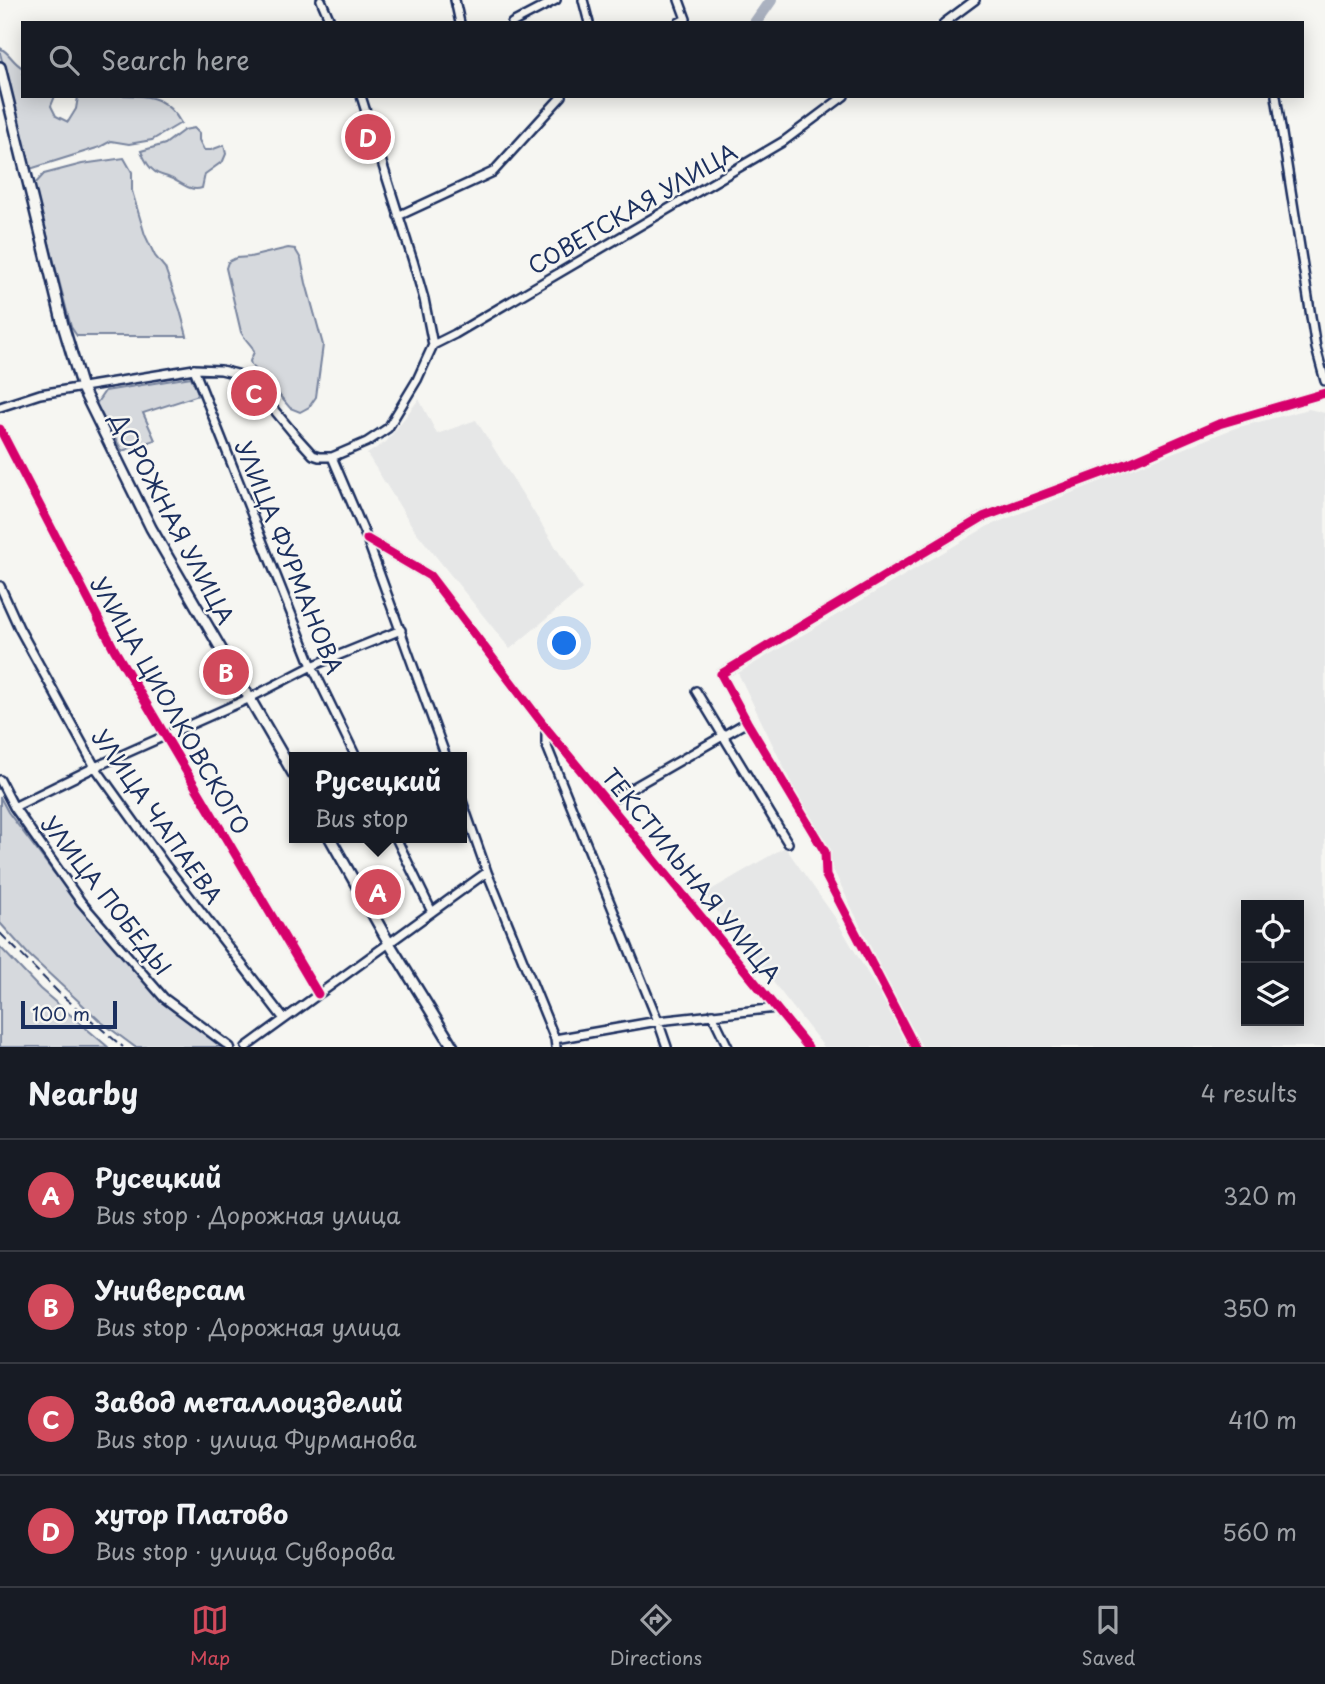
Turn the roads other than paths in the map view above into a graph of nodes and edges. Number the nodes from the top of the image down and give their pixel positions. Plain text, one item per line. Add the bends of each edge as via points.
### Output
1 (321, 0) edge
2 (455, 0) edge
3 (556, 0) edge
4 (583, 0) edge
5 (679, 0) edge
6 (975, 0) edge
7 (330, 21) edge
8 (460, 21) edge
9 (516, 21) edge
10 (588, 21) edge
11 (682, 21) edge
12 (947, 21) edge
13 (0, 67) edge
14 (361, 98) edge
15 (560, 98) edge
16 (841, 98) edge
17 (1276, 98) edge
18 (398, 216) junction
19 (433, 345) junction
20 (194, 369) junction
21 (1325, 381) edge
22 (82, 388) junction
23 (1325, 393) edge
24 (0, 407) edge
25 (0, 429) edge
26 (332, 457) junction
27 (367, 539) junction
28 (0, 586) edge
29 (401, 630) junction
30 (312, 666) junction
31 (696, 691) dead end
32 (250, 698) junction
33 (747, 722) junction
34 (546, 728) junction
35 (723, 736) junction
36 (166, 737) junction
37 (354, 752) edge
38 (444, 752) edge
39 (289, 766) edge
40 (95, 767) junction
41 (0, 779) edge
42 (608, 803) junction
43 (14, 807) junction
44 (467, 815) edge
45 (333, 843) edge
46 (398, 843) edge
47 (788, 843) dead end
48 (487, 872) junction
49 (432, 912) junction
50 (389, 943) junction
51 (318, 994) junction
52 (776, 1008) junction
53 (712, 1014) junction
54 (284, 1019) junction
55 (658, 1021) junction
56 (555, 1043) edge
57 (230, 1047) edge
58 (246, 1047) edge
59 (453, 1047) edge
60 (667, 1047) edge
61 (728, 1047) edge
62 (808, 1047) edge
63 (915, 1047) edge

1 - 7 street
2 - 8 street
3 - 9 street
4 - 10 street
5 - 11 street
6 - 12 street
13 - 22 main road, ДОРОЖНАЯ УЛИЦА
14 - 18 street
15 - 18 street via 493,172
16 - 19 street, СОВЕТСКАЯ УЛИЦА via 784,141
17 - 21 street
18 - 19 street
19 - 26 street via 388,428
20 - 22 street
20 - 26 street via 221,370 245,378 307,450 319,457
20 - 30 street, УЛИЦА ФУРМАНОВА
22 - 24 street via 40,394
22 - 32 main road, ДОРОЖНАЯ УЛИЦА via 151,528
23 - 33 street via 1219,424 1129,464 983,517 721,674
25 - 36 street, УЛИЦА ЦИОЛКОВСКОГО via 114,649
26 - 27 street
27 - 29 street
27 - 34 street, ТЕКСТИЛЬНАЯ УЛИЦА via 429,576
28 - 40 street, УЛИЦА ЧАПАЕВА
29 - 30 street
29 - 38 street
30 - 32 street
30 - 37 street, УЛИЦА ФУРМАНОВА
31 - 35 street
32 - 36 street
32 - 39 main road, ДОРОЖНАЯ УЛИЦА
33 - 35 street, ТЕКСТИЛЬНАЯ УЛИЦА
33 - 63 street via 825,852 826,876
34 - 42 street, ТЕКСТИЛЬНАЯ УЛИЦА
34 - 55 street via 546,744
35 - 42 street, ТЕКСТИЛЬНАЯ УЛИЦА
35 - 47 street
36 - 40 street
36 - 51 street, УЛИЦА ЦИОЛКОВСКОГО
40 - 43 street
40 - 54 street, УЛИЦА ЧАПАЕВА
41 - 43 street, УЛИЦА ПОБЕДЫ
42 - 52 street, ТЕКСТИЛЬНАЯ УЛИЦА
43 - 57 street, УЛИЦА ПОБЕДЫ via 81,902 164,998
44 - 48 street
45 - 50 main road
46 - 49 street
48 - 49 street
48 - 56 street
49 - 50 street
50 - 51 street
50 - 59 main road
51 - 54 street
52 - 53 street
52 - 62 street, ТЕКСТИЛЬНАЯ УЛИЦА
53 - 55 street
53 - 61 street
54 - 58 street
55 - 56 street
55 - 60 street

